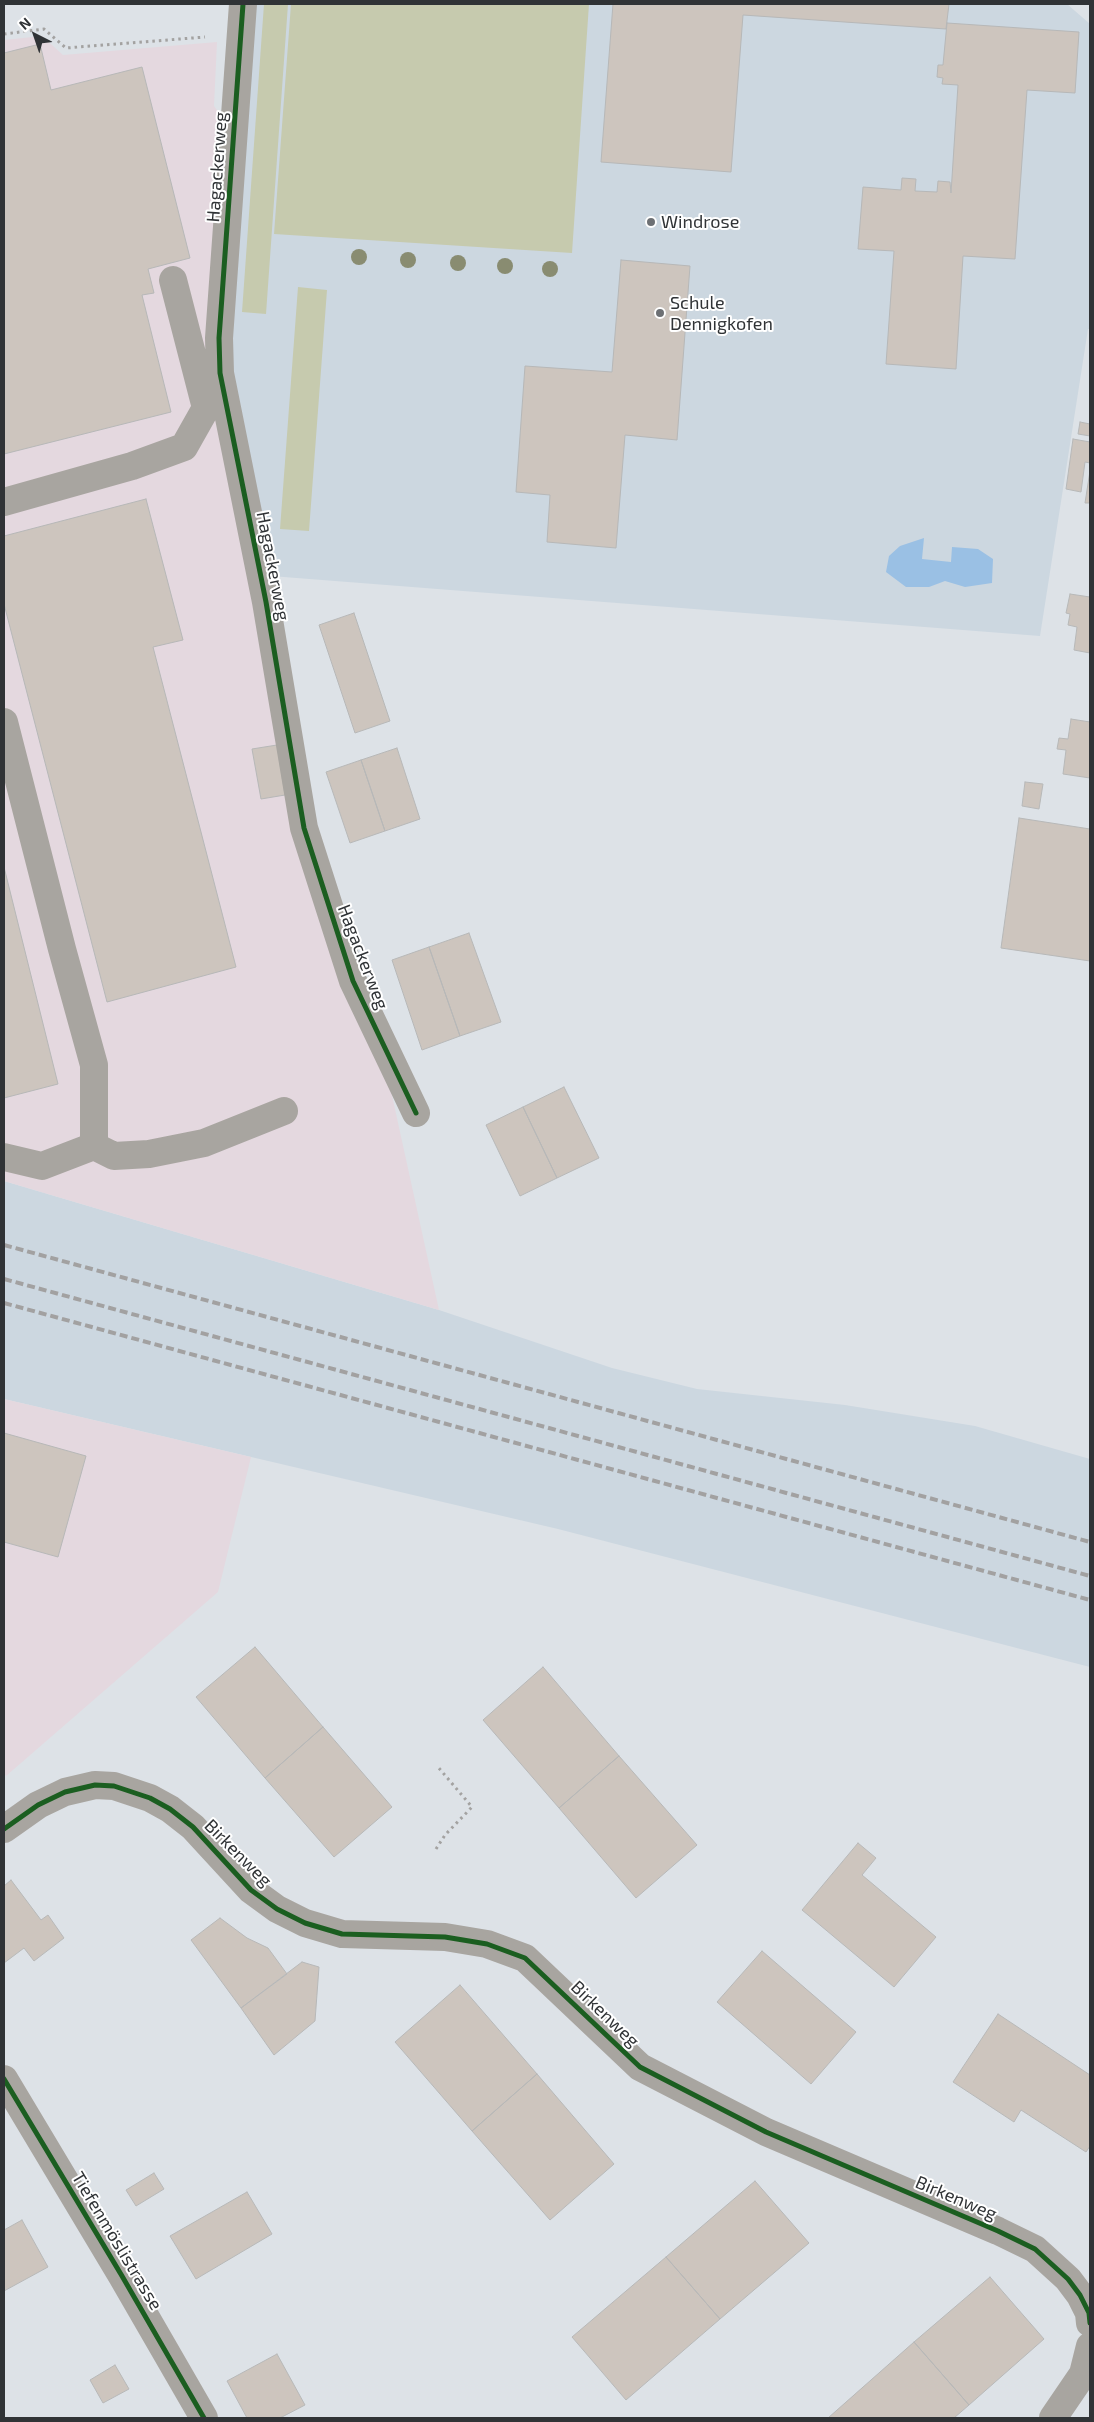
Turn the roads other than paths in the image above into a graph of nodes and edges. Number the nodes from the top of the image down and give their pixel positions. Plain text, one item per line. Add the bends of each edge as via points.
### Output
1 (243, 4) edge
2 (173, 280) dead end
3 (4, 502) edge
4 (4, 722) edge
5 (284, 1111) dead end
6 (416, 1112) dead end
7 (94, 1146) junction
8 (4, 1158) edge
9 (4, 1828) edge
10 (4, 2079) edge
11 (1090, 2323) edge
12 (1090, 2346) edge
13 (204, 2418) edge
14 (1053, 2418) edge

1 - 6 street, Hagackerweg via 219,338 220,373 266,602 304,828 353,981
2 - 3 street via 206,408 184,447 132,466
4 - 7 street via 94,1065
5 - 7 street via 204,1143 149,1154 114,1156
7 - 8 street via 42,1166
9 - 11 street, Birkenweg via 38,1805 65,1792 95,1785 114,1786 150,1798 170,1809 193,1827 251,1890 277,1909 305,1923 342,1934 445,1937 487,1944 525,1958 640,2067 766,2132 998,2230 1035,2249 1080,2294
10 - 13 street, Tiefenmöslistrasse
12 - 14 street via 1083,2374

